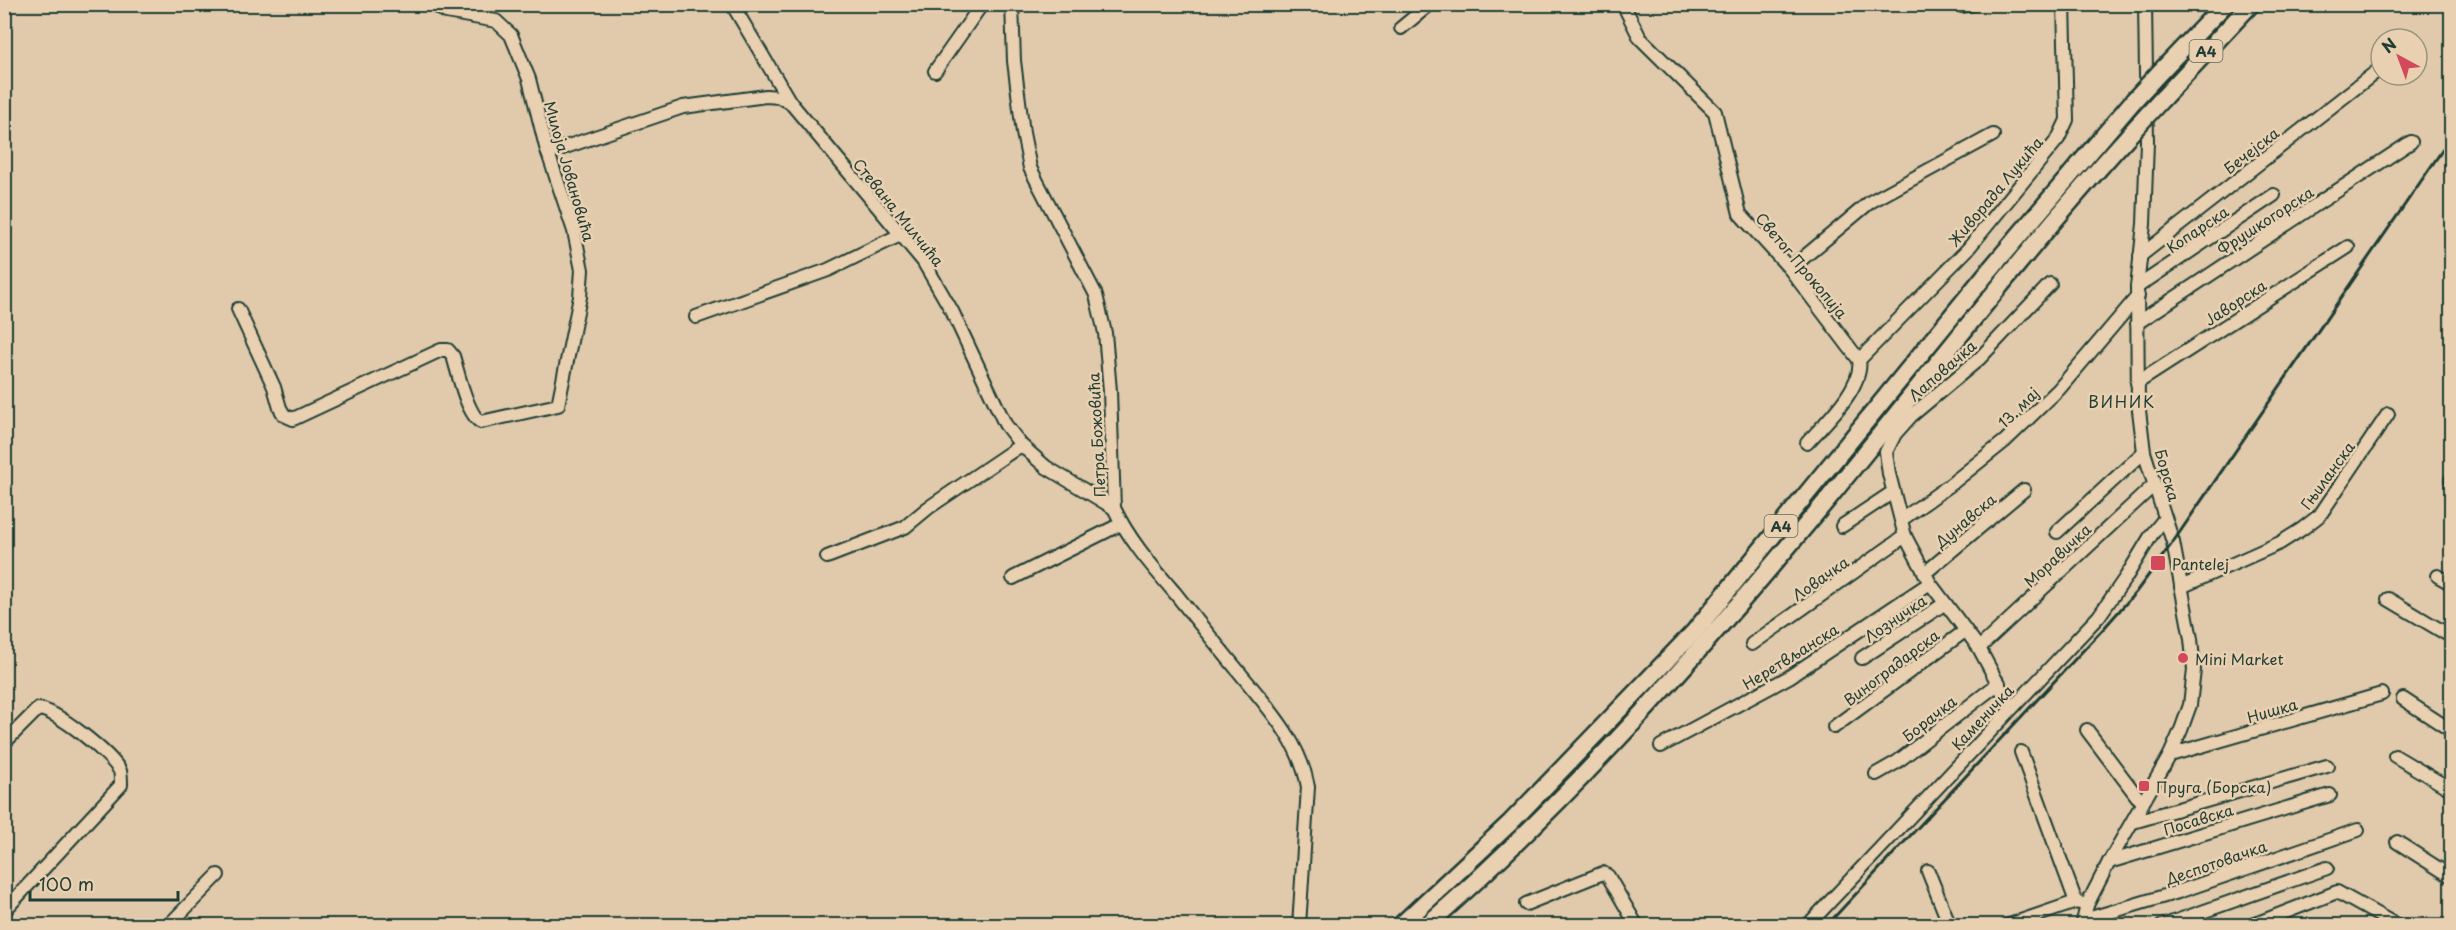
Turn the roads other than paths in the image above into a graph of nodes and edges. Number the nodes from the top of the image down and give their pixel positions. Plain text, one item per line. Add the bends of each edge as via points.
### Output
1 (432, 4) edge
2 (732, 4) edge
3 (982, 4) edge
4 (1012, 4) edge
5 (1430, 4) edge
6 (1623, 4) edge
7 (2064, 4) edge
8 (2145, 4) edge
9 (2225, 4) edge
10 (2251, 4) edge
11 (1401, 28) dead end
12 (935, 71) dead end
13 (2369, 77) edge
14 (790, 102) junction
15 (1993, 135) dead end
16 (2410, 142) dead end
17 (548, 153) junction
18 (2274, 195) dead end
19 (900, 235) junction
20 (2348, 247) dead end
21 (2140, 256) junction
22 (1790, 269) junction
23 (2050, 284) dead end
24 (2138, 292) junction
25 (238, 309) dead end
26 (696, 317) dead end
27 (2137, 323) junction
28 (1859, 360) junction
29 (2137, 383) junction
30 (2388, 414) dead end
31 (1807, 443) dead end
32 (1021, 444) junction
33 (2144, 452) junction
34 (2154, 485) junction
35 (2024, 490) dead end
36 (1893, 492) junction
37 (1114, 508) junction
38 (2165, 518) junction
39 (1901, 520) junction
40 (1122, 524) junction
41 (1842, 526) dead end
42 (2057, 532) dead end
43 (1905, 537) junction
44 (827, 557) dead end
45 (2438, 576) dead end
46 (1013, 578) dead end
47 (1927, 578) junction
48 (2451, 584) edge
49 (2181, 586) junction
50 (2388, 600) dead end
51 (1944, 604) junction
52 (1965, 631) junction
53 (2451, 637) edge
54 (1752, 644) dead end
55 (1979, 648) junction
56 (1862, 658) dead end
57 (1999, 683) junction
58 (2382, 694) dead end
59 (2403, 699) dead end
60 (2011, 708) junction
61 (1834, 727) dead end
62 (2087, 730) dead end
63 (2451, 731) edge
64 (4, 743) edge
65 (1661, 747) dead end
66 (2021, 752) dead end
67 (2170, 755) junction
68 (2395, 756) dead end
69 (2327, 766) dead end
70 (1876, 774) dead end
71 (2451, 790) edge
72 (2330, 795) dead end
73 (2142, 803) junction
74 (2133, 822) junction
75 (2358, 830) dead end
76 (2397, 842) dead end
77 (2109, 862) junction
78 (2327, 868) dead end
79 (1928, 871) dead end
80 (218, 875) dead end
81 (2451, 877) edge
82 (1526, 904) dead end
83 (2082, 904) junction
84 (4, 911) edge
85 (2083, 923) edge
86 (168, 926) edge
87 (1299, 926) edge
88 (1400, 926) edge
89 (1426, 926) edge
90 (1637, 926) edge
91 (1807, 926) edge
92 (1950, 926) edge
93 (2006, 926) edge
94 (2162, 926) edge
95 (2250, 926) edge
96 (2398, 926) edge

1 - 17 street, Милоја Јовановића via 446,12 496,21 512,35 529,79
2 - 14 street, Стевана Милчића
3 - 12 street
4 - 37 street, Петра Божовића via 1014,61 1030,168 1096,295 1104,333
5 - 11 street
6 - 22 street, Светог Прокопија via 1640,38 1715,112 1740,214
7 - 28 street, Живорада Лукића via 2067,120 2058,139 1967,250
8 - 21 street, Борска via 2147,142
9 - 88 highway, A4, bridge via 2134,100 1987,273 1694,632 1510,823
10 - 89 highway, A4, bridge via 2129,135 1989,299 1792,542 1689,660 1566,793
13 - 21 street, Бечејска
14 - 17 street via 766,96 683,107
14 - 19 street, Стевана Милчића
15 - 22 street via 1870,202
16 - 27 street, Фрушкогорска
17 - 25 street, Милоја Јовановића via 574,231 582,270 558,405 481,422 470,408 453,356 448,350 441,350 293,419 280,408
18 - 24 street, Копарска
19 - 26 street via 828,270
19 - 32 street, Стевана Милчића via 929,271 1005,424
20 - 29 street, Јаворска
21 - 24 street, Борска
22 - 28 street, Светог Прокопија
23 - 36 street, Лаповачка via 1989,350 1895,434 1886,452
24 - 27 street, Борска
24 - 39 street, 13. мај via 2059,388 2005,441
27 - 29 street, Борска
28 - 31 street via 1859,375 1850,391
29 - 33 street, Борска
30 - 49 street, Гњиланска via 2320,515 2280,543
32 - 37 street, Стевана Милчића via 1046,467
32 - 44 street via 905,527
33 - 34 street, Борска
33 - 42 street
34 - 38 street, Борска
34 - 55 street, Моравичка
35 - 47 street, Дунавска
36 - 39 street, Лаповачка
36 - 41 street
37 - 40 street, Петра Божовића
38 - 49 street, Борска
38 - 60 street, Каменичка via 2099,616
39 - 43 street, Лаповачка
40 - 46 street
40 - 87 street, Петра Божовића via 1295,745 1308,787
43 - 47 street, Лаповачка
43 - 54 street, Ловачка
45 - 48 street
47 - 51 street, Лаповачка
47 - 65 street, Неретвљанска via 1789,677
49 - 67 street, Борска via 2194,670 2190,705
50 - 53 street
51 - 52 street, Лаповачка
51 - 56 street, Лозничка
52 - 55 street, Лаповачка
52 - 61 street, Виноградарска
55 - 57 street, Лаповачка
57 - 60 street, Лаповачка
57 - 70 street, Борачка
58 - 67 street, Нишка
59 - 63 street
60 - 91 street, Каменичка
62 - 73 street
64 - 84 street via 38,709 45,709 98,749 120,772 121,785
66 - 83 street
67 - 73 street, Борска
68 - 71 street
69 - 74 street
72 - 77 street, Посавска
73 - 74 street, Борска
74 - 77 street, Борска
75 - 85 street, Деспотовачка
76 - 81 street
77 - 83 street, Борска
78 - 94 street
79 - 92 street
80 - 86 street
82 - 90 street via 1602,873 1608,876
83 - 85 street, Борска
83 - 93 street
95 - 96 street via 2337,892

